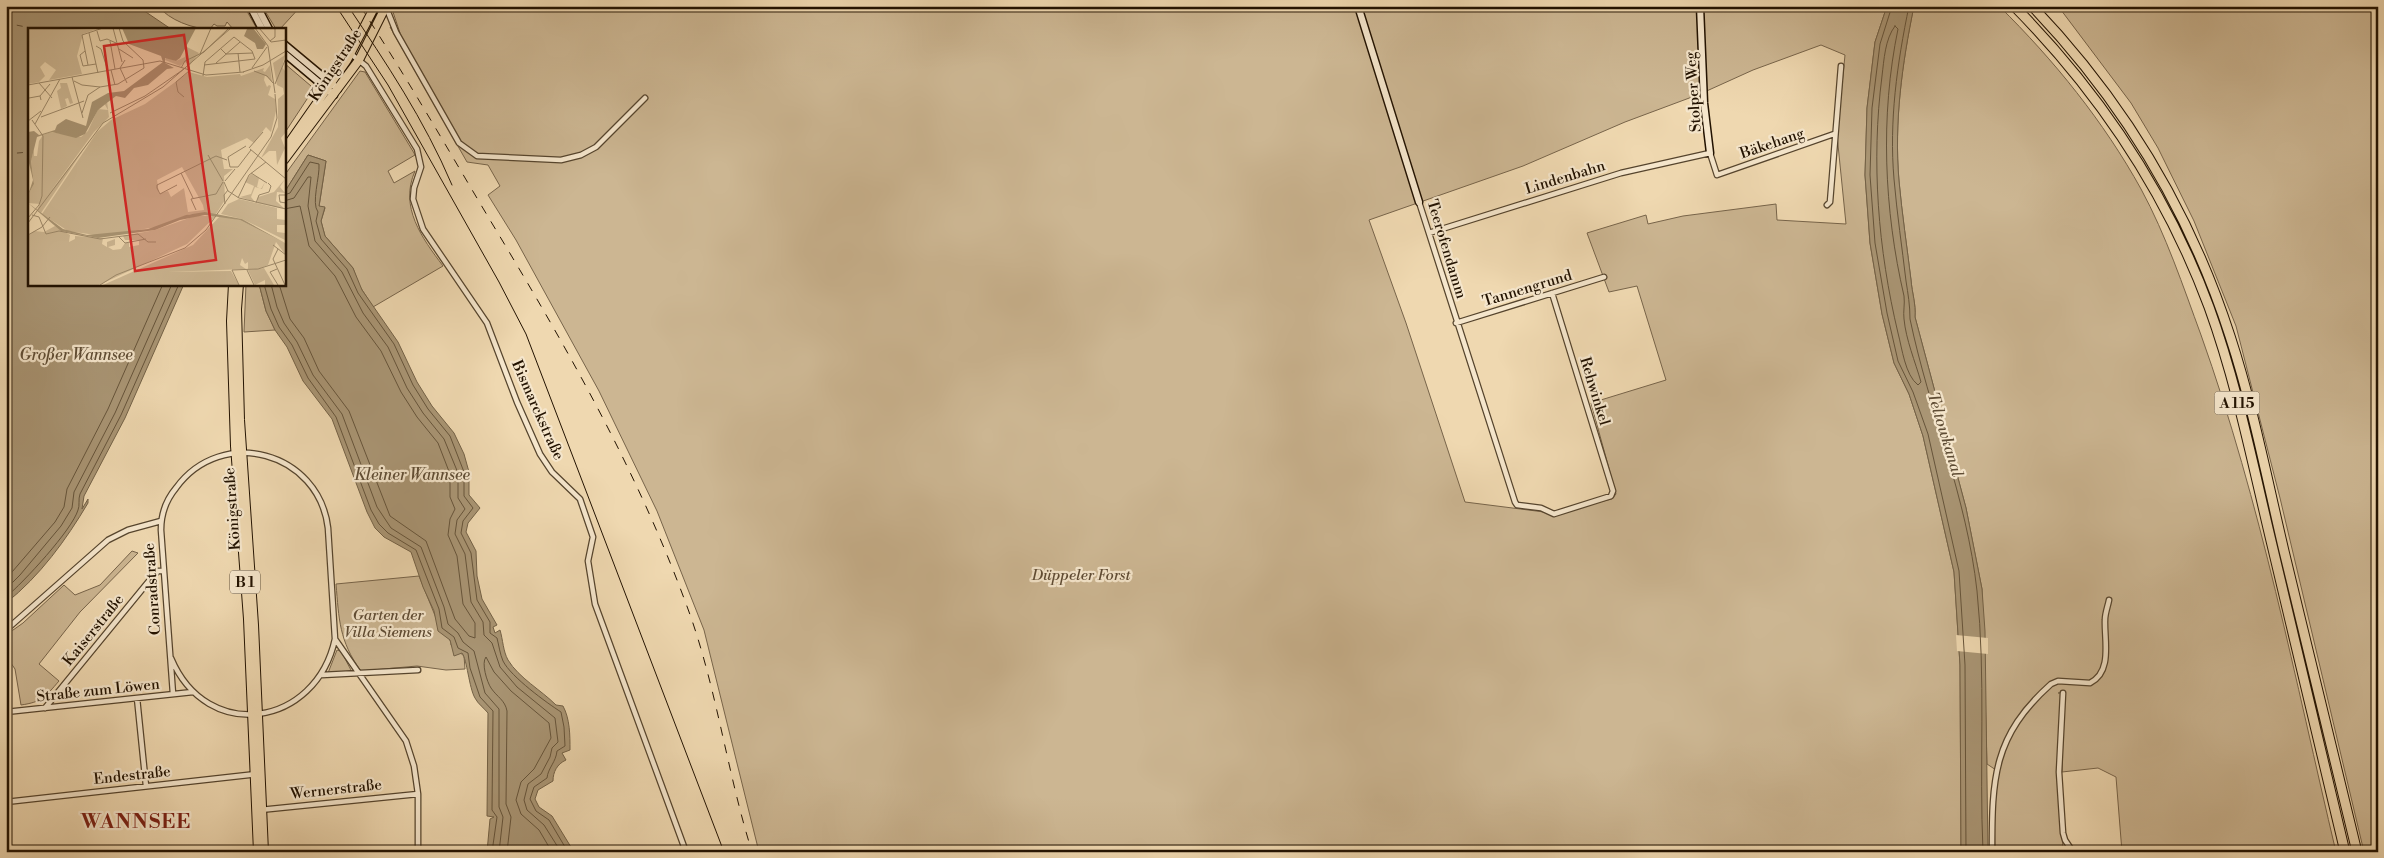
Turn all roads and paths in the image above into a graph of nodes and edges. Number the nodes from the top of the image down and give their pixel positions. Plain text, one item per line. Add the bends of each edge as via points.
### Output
1 (250, 6) edge
2 (257, 6) edge
3 (375, 6) edge
4 (385, 6) edge
5 (1358, 6) edge
6 (1700, 6) edge
7 (2014, 6) edge
8 (2032, 6) edge
9 (261, 28) edge
10 (268, 28) edge
11 (285, 45) edge
12 (285, 54) edge
13 (351, 54) junction
14 (359, 60) junction
15 (1841, 66) dead end
16 (315, 75) junction
17 (332, 89) junction
18 (645, 98) dead end
19 (1834, 134) junction
20 (285, 149) edge
21 (1710, 153) junction
22 (285, 159) edge
23 (1717, 175) joint
24 (1419, 202) joint
25 (1826, 205) dead end
26 (1429, 233) junction
27 (1604, 277) dead end
28 (233, 285) edge
29 (239, 285) edge
30 (1552, 293) junction
31 (1456, 323) junction
32 (239, 453) junction
33 (1514, 499) joint
34 (161, 521) junction
35 (163, 571) junction
36 (2109, 600) dead end
37 (6, 630) edge
38 (335, 638) junction
39 (170, 655) junction
40 (418, 670) dead end
41 (358, 674) junction
42 (322, 675) junction
43 (193, 692) junction
44 (2063, 693) dead end
45 (173, 694) junction
46 (137, 698) junction
47 (44, 708) junction
48 (6, 712) edge
49 (255, 714) junction
50 (258, 774) junction
51 (146, 786) junction
52 (418, 794) junction
53 (6, 802) edge
54 (259, 810) junction
55 (262, 852) edge
56 (418, 852) edge
57 (686, 852) edge
58 (1992, 852) edge
59 (2073, 852) edge
60 (2346, 852) edge
61 (2356, 852) edge

1 - 9 street
2 - 10 street
3 - 13 main road, Königstraße
4 - 14 main road, Königstraße
4 - 18 street via 396,32 459,143 478,156 561,160 581,155 596,147
5 - 24 street, Teerofendamm
6 - 21 street, Stolper Weg
7 - 60 highway, A 115 via 2079,78 2132,152 2163,206 2209,308 2236,397
8 - 61 highway, A 115 via 2107,94 2150,158 2196,245 2221,310 2247,394
11 - 16 street
12 - 16 street
13 - 14 street, Bismarckstraße
13 - 17 main road, Königstraße
14 - 17 main road, Königstraße
14 - 57 street, Bismarckstraße via 393,106 420,157 421,166 413,194 423,229 487,323 540,454 552,472 580,499 594,538 588,560 595,604
15 - 19 street
16 - 17 street
17 - 20 main road, Königstraße
17 - 22 main road, Königstraße
19 - 23 street, Bäkehang
19 - 25 street via 1830,202
21 - 23 street, Stolper Weg
21 - 26 street, Lindenbahn via 1612,175
24 - 26 street, Teerofendamm
26 - 31 street, Teerofendamm
27 - 30 street, Tannengrund
28 - 32 main road, Königstraße / B 1 via 231,321
29 - 32 main road, Königstraße / B 1
30 - 31 street, Tannengrund
30 - 33 street, Rehwinkel via 1613,490 1611,496 1554,514 1541,508 1517,505
31 - 33 street, Teerofendamm
32 - 34 street via 212,459 190,472 171,494
32 - 38 street via 261,454 288,465 307,480 320,501 328,528
32 - 49 main road, Königstraße / B 1
34 - 35 street, Conradstraße
34 - 37 street via 128,530 108,540
35 - 39 street, Conradstraße
35 - 47 street, Kaiserstraße via 158,571 149,581
36 - 58 street via 2105,617 2106,654 2098,676 2090,683 2058,681 2051,684 2017,719 2006,738 1994,785
38 - 41 street
38 - 42 street, Conradstraße
39 - 43 street, Conradstraße via 180,677
39 - 45 street, Conradstraße
40 - 41 street
41 - 42 street
41 - 52 street via 406,741
42 - 49 street, Conradstraße via 294,702
43 - 45 street, Straße zum Löwen
43 - 49 street, Conradstraße via 226,711
44 - 59 street via 2060,789 2065,840
45 - 46 street, Straße zum Löwen
46 - 47 street, Straße zum Löwen
46 - 51 street
47 - 48 street, Straße zum Löwen
49 - 50 main road, Königstraße / B 1
50 - 51 street, Endestraße
50 - 54 main road, Königstraße / B 1
51 - 53 street, Endestraße
52 - 54 street, Wernerstraße
52 - 56 street
54 - 55 main road, Königstraße / B 1

